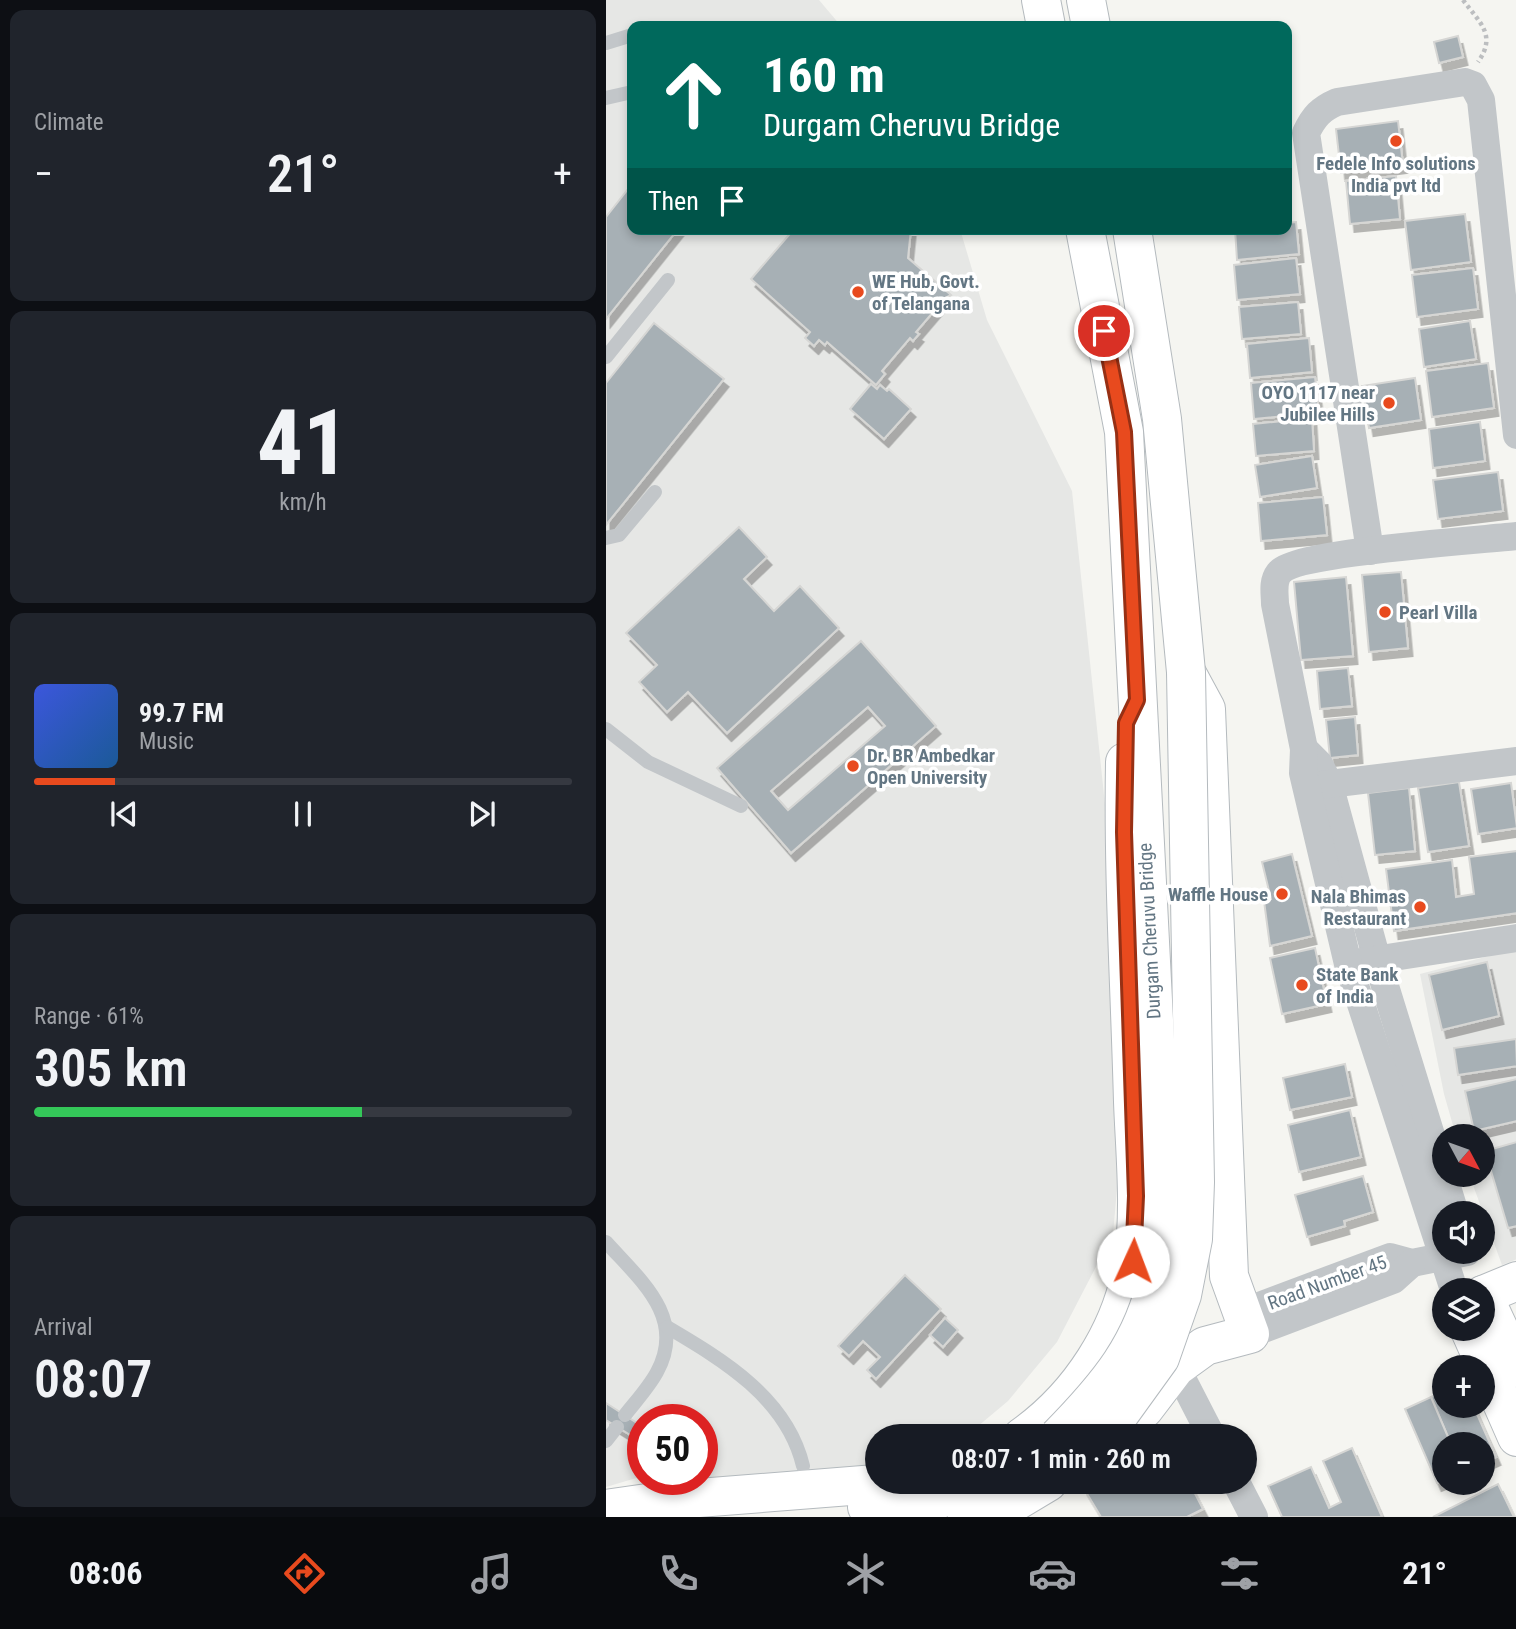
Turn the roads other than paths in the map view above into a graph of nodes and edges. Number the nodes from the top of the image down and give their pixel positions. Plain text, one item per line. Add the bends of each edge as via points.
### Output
1 (1041, 0) edge
2 (1086, 0) edge
3 (1045, 21) edge
4 (1090, 21) edge
5 (627, 37) edge
6 (606, 43) edge
7 (627, 93) edge
8 (606, 98) edge
9 (1086, 235) edge
10 (1133, 235) edge
11 (668, 280) dead end
12 (1510, 324) edge
13 (606, 357) edge
14 (1517, 435) edge
15 (655, 492) dead end
16 (1517, 536) edge
17 (606, 538) edge
18 (1370, 551) junction
19 (1186, 672) junction
20 (1137, 700) junction
21 (606, 729) edge
22 (1517, 761) edge
23 (1318, 786) junction
24 (741, 806) dead end
25 (1517, 937) edge
26 (1377, 960) junction
27 (1348, 964) junction
28 (1438, 1201) edge
29 (1451, 1201) edge
30 (606, 1242) edge
31 (1432, 1260) edge
32 (1517, 1281) edge
33 (1495, 1289) edge
34 (1495, 1321) edge
35 (1246, 1323) junction
36 (667, 1327) junction
37 (1475, 1341) edge
38 (1093, 1362) junction
39 (1176, 1367) junction
40 (1517, 1367) edge
41 (1037, 1424) edge
42 (1071, 1424) edge
43 (1112, 1424) edge
44 (1133, 1424) edge
45 (1205, 1424) edge
46 (1517, 1437) edge
47 (606, 1441) edge
48 (803, 1466) dead end
49 (865, 1485) edge
50 (955, 1494) edge
51 (1028, 1494) edge
52 (1056, 1494) edge
53 (1242, 1494) edge
54 (606, 1509) edge
55 (715, 1517) edge
56 (967, 1517) edge
57 (1020, 1517) edge
58 (1254, 1517) edge

1 - 3 main road
2 - 4 main road
5 - 6 lane
7 - 8 lane
9 - 20 main road, Durgam Cheruvu Bridge, bridge via 1124,432
10 - 19 main road, Durgam Cheruvu Bridge, bridge via 1162,419
11 - 13 lane
12 - 14 street
12 - 18 street via 1481,100 1473,85 1465,82 1337,102 1314,117 1306,133
15 - 17 lane via 619,535
16 - 18 street
18 - 23 street via 1291,564 1274,584 1304,749
19 - 35 main road via 1206,709 1224,1223 1229,1276
19 - 43 main road, Durgam Cheruvu Bridge, bridge via 1193,1239 1182,1295 1160,1359
20 - 38 main road via 1126,723 1124,832 1136,1196 1133,1261 1114,1325
20 - 42 main road, Durgam Cheruvu Bridge, bridge via 1162,1177 1159,1273 1136,1342 1114,1377
21 - 24 lane via 648,762
22 - 23 street
23 - 26 street
23 - 27 street
25 - 26 street
26 - 27 street
26 - 29 street
27 - 28 street
30 - 36 lane via 657,1299
31 - 35 street, Road Number 45 via 1412,1264 1393,1280
32 - 33 main road
34 - 40 main road
35 - 38 main road via 1198,1321
35 - 39 main road
36 - 47 lane via 657,1372
36 - 48 lane via 729,1363 761,1394 788,1426
37 - 46 main road
38 - 41 main road via 1076,1389
39 - 44 main road
39 - 45 street
49 - 54 main road
50 - 55 main road via 880,1507 774,1509
51 - 56 main road
52 - 57 main road
53 - 58 street

